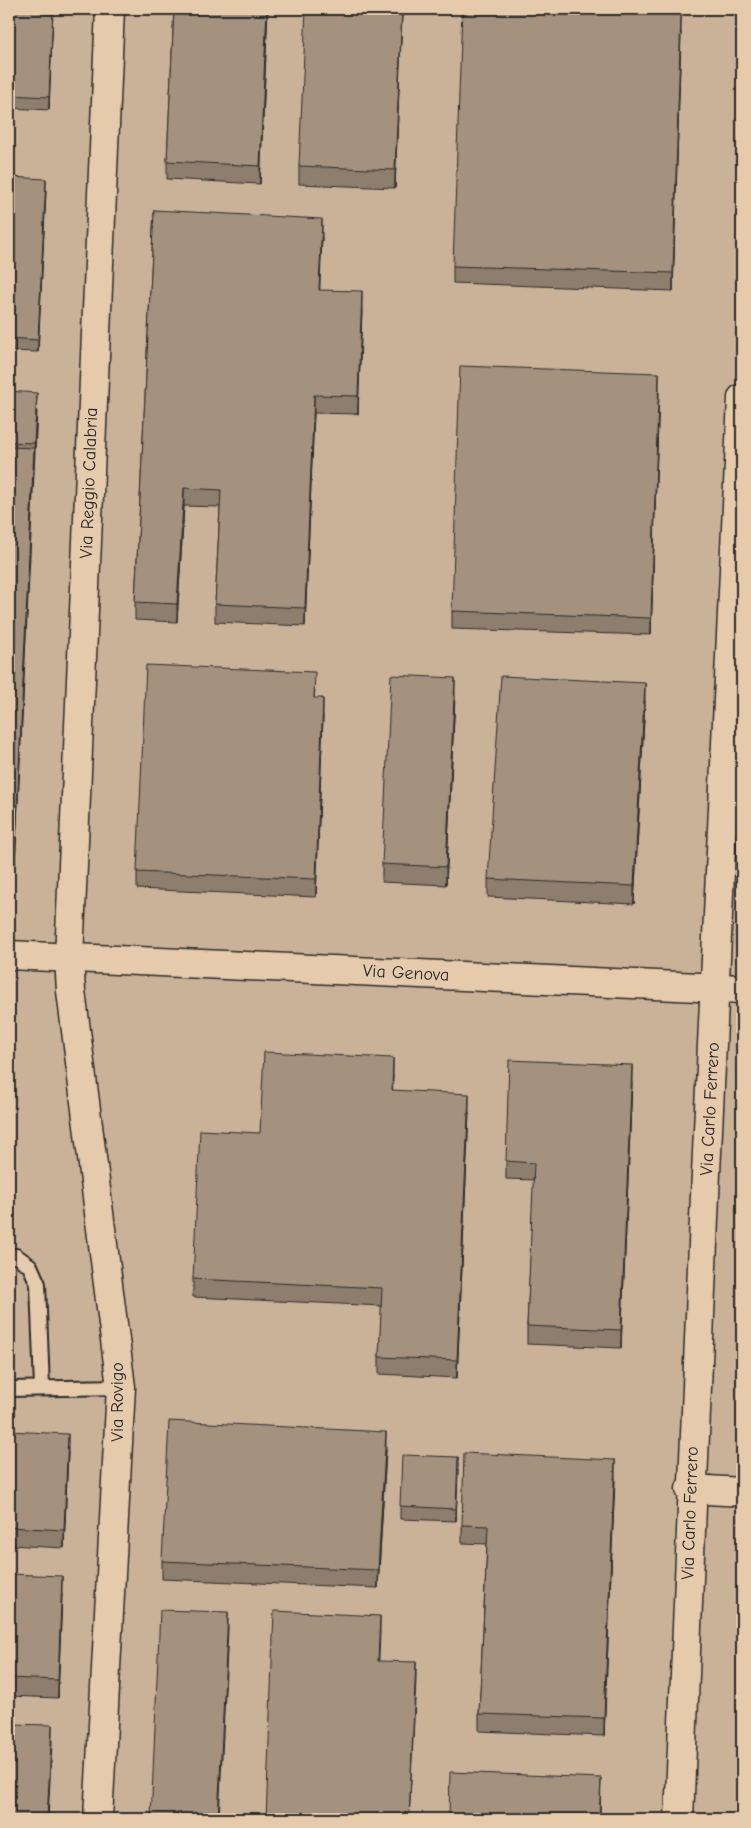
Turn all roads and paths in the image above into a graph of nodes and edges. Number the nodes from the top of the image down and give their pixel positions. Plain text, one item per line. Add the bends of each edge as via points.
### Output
1 (110, 9) edge
2 (742, 398) edge
3 (9, 955) edge
4 (69, 958) junction
5 (729, 988) edge
6 (9, 1256) edge
7 (121, 1387) junction
8 (42, 1388) junction
9 (9, 1389) edge
10 (690, 1489) junction
11 (742, 1492) edge
12 (98, 1819) edge
13 (678, 1819) edge

1 - 4 street, Via Reggio Calabria
2 - 5 street, Via Carlo Ferrero
3 - 4 street, Via Genova
4 - 5 street, Via Genova
4 - 7 street, Via Rovigo via 70,991
5 - 10 street, Via Carlo Ferrero
6 - 8 lane via 16,1256 30,1266 38,1284
7 - 8 lane
7 - 12 street, Via Rovigo
8 - 9 lane
10 - 11 street
10 - 13 street, Via Carlo Ferrero

